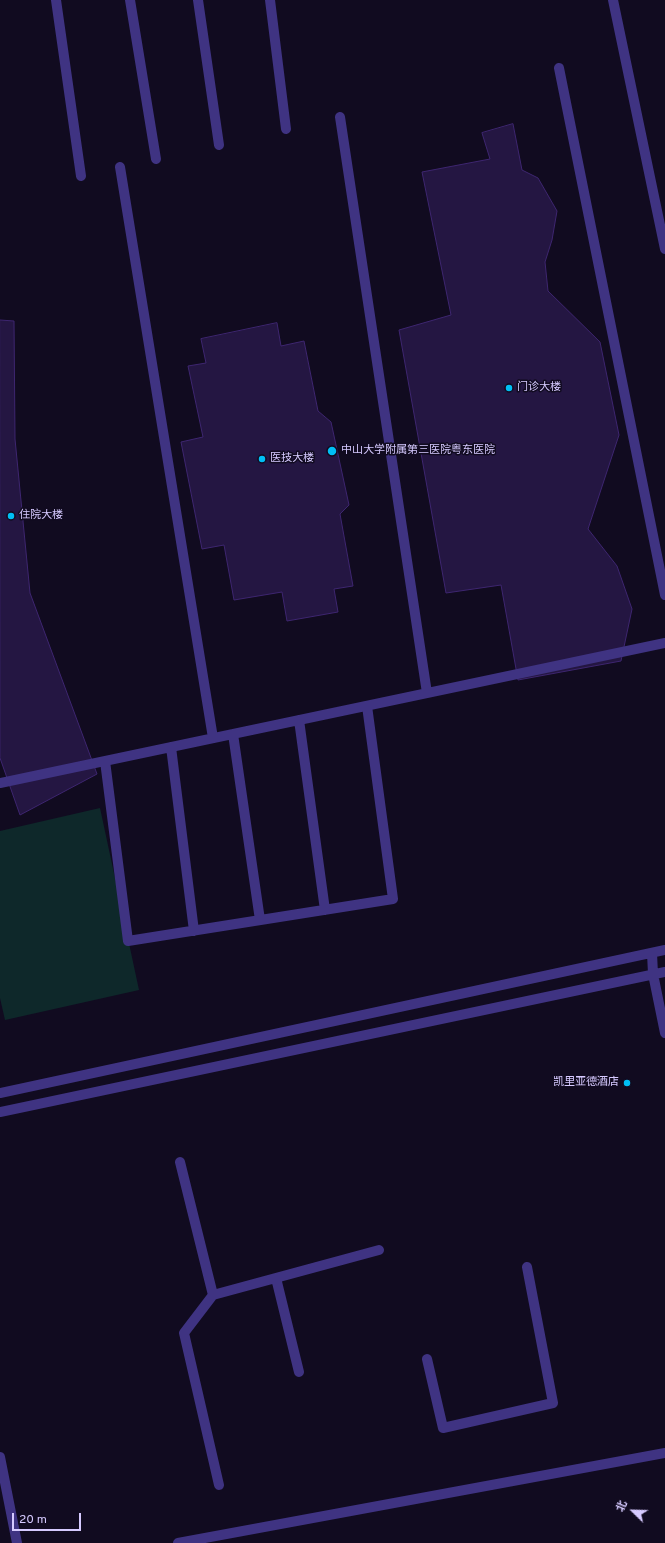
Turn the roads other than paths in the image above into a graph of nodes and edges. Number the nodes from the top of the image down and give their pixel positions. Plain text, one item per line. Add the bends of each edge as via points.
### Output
1 (56, 0) edge
2 (130, 0) edge
3 (198, 0) edge
4 (270, 0) edge
5 (613, 0) edge
6 (558, 68) dead end
7 (340, 117) dead end
8 (286, 129) dead end
9 (218, 145) dead end
10 (156, 159) dead end
11 (120, 167) dead end
12 (80, 176) dead end
13 (665, 249) edge
14 (665, 595) edge
15 (665, 644) edge
16 (427, 693) junction
17 (367, 706) junction
18 (300, 720) junction
19 (233, 734) junction
20 (213, 738) junction
21 (171, 747) junction
22 (105, 761) junction
23 (0, 783) edge
24 (325, 910) junction
25 (260, 920) junction
26 (194, 930) junction
27 (665, 950) edge
28 (652, 953) junction
29 (665, 972) edge
30 (653, 974) junction
31 (665, 1033) edge
32 (0, 1093) edge
33 (0, 1112) edge
34 (180, 1162) dead end
35 (379, 1250) dead end
36 (527, 1267) dead end
37 (276, 1278) junction
38 (213, 1295) junction
39 (427, 1359) dead end
40 (299, 1372) dead end
41 (665, 1454) edge
42 (0, 1458) edge
43 (219, 1486) dead end
44 (17, 1543) edge
45 (178, 1543) edge

1 - 12 street
2 - 10 street
3 - 9 street
4 - 8 street
5 - 13 street
6 - 14 street
7 - 16 street
11 - 20 street
15 - 16 street
16 - 17 street
17 - 18 street
17 - 24 street via 394,899
18 - 19 street
18 - 24 street
19 - 20 street
19 - 25 street
20 - 21 street
21 - 22 street
21 - 26 street
22 - 23 street
22 - 26 street via 128,941
24 - 25 street
25 - 26 street
27 - 28 street
28 - 30 street
28 - 32 street
29 - 30 street
30 - 31 street
30 - 33 street
34 - 38 street
35 - 37 street
36 - 39 street via 553,1403 443,1428
37 - 38 street
37 - 40 street
38 - 43 street via 184,1333
41 - 45 street
42 - 44 street

